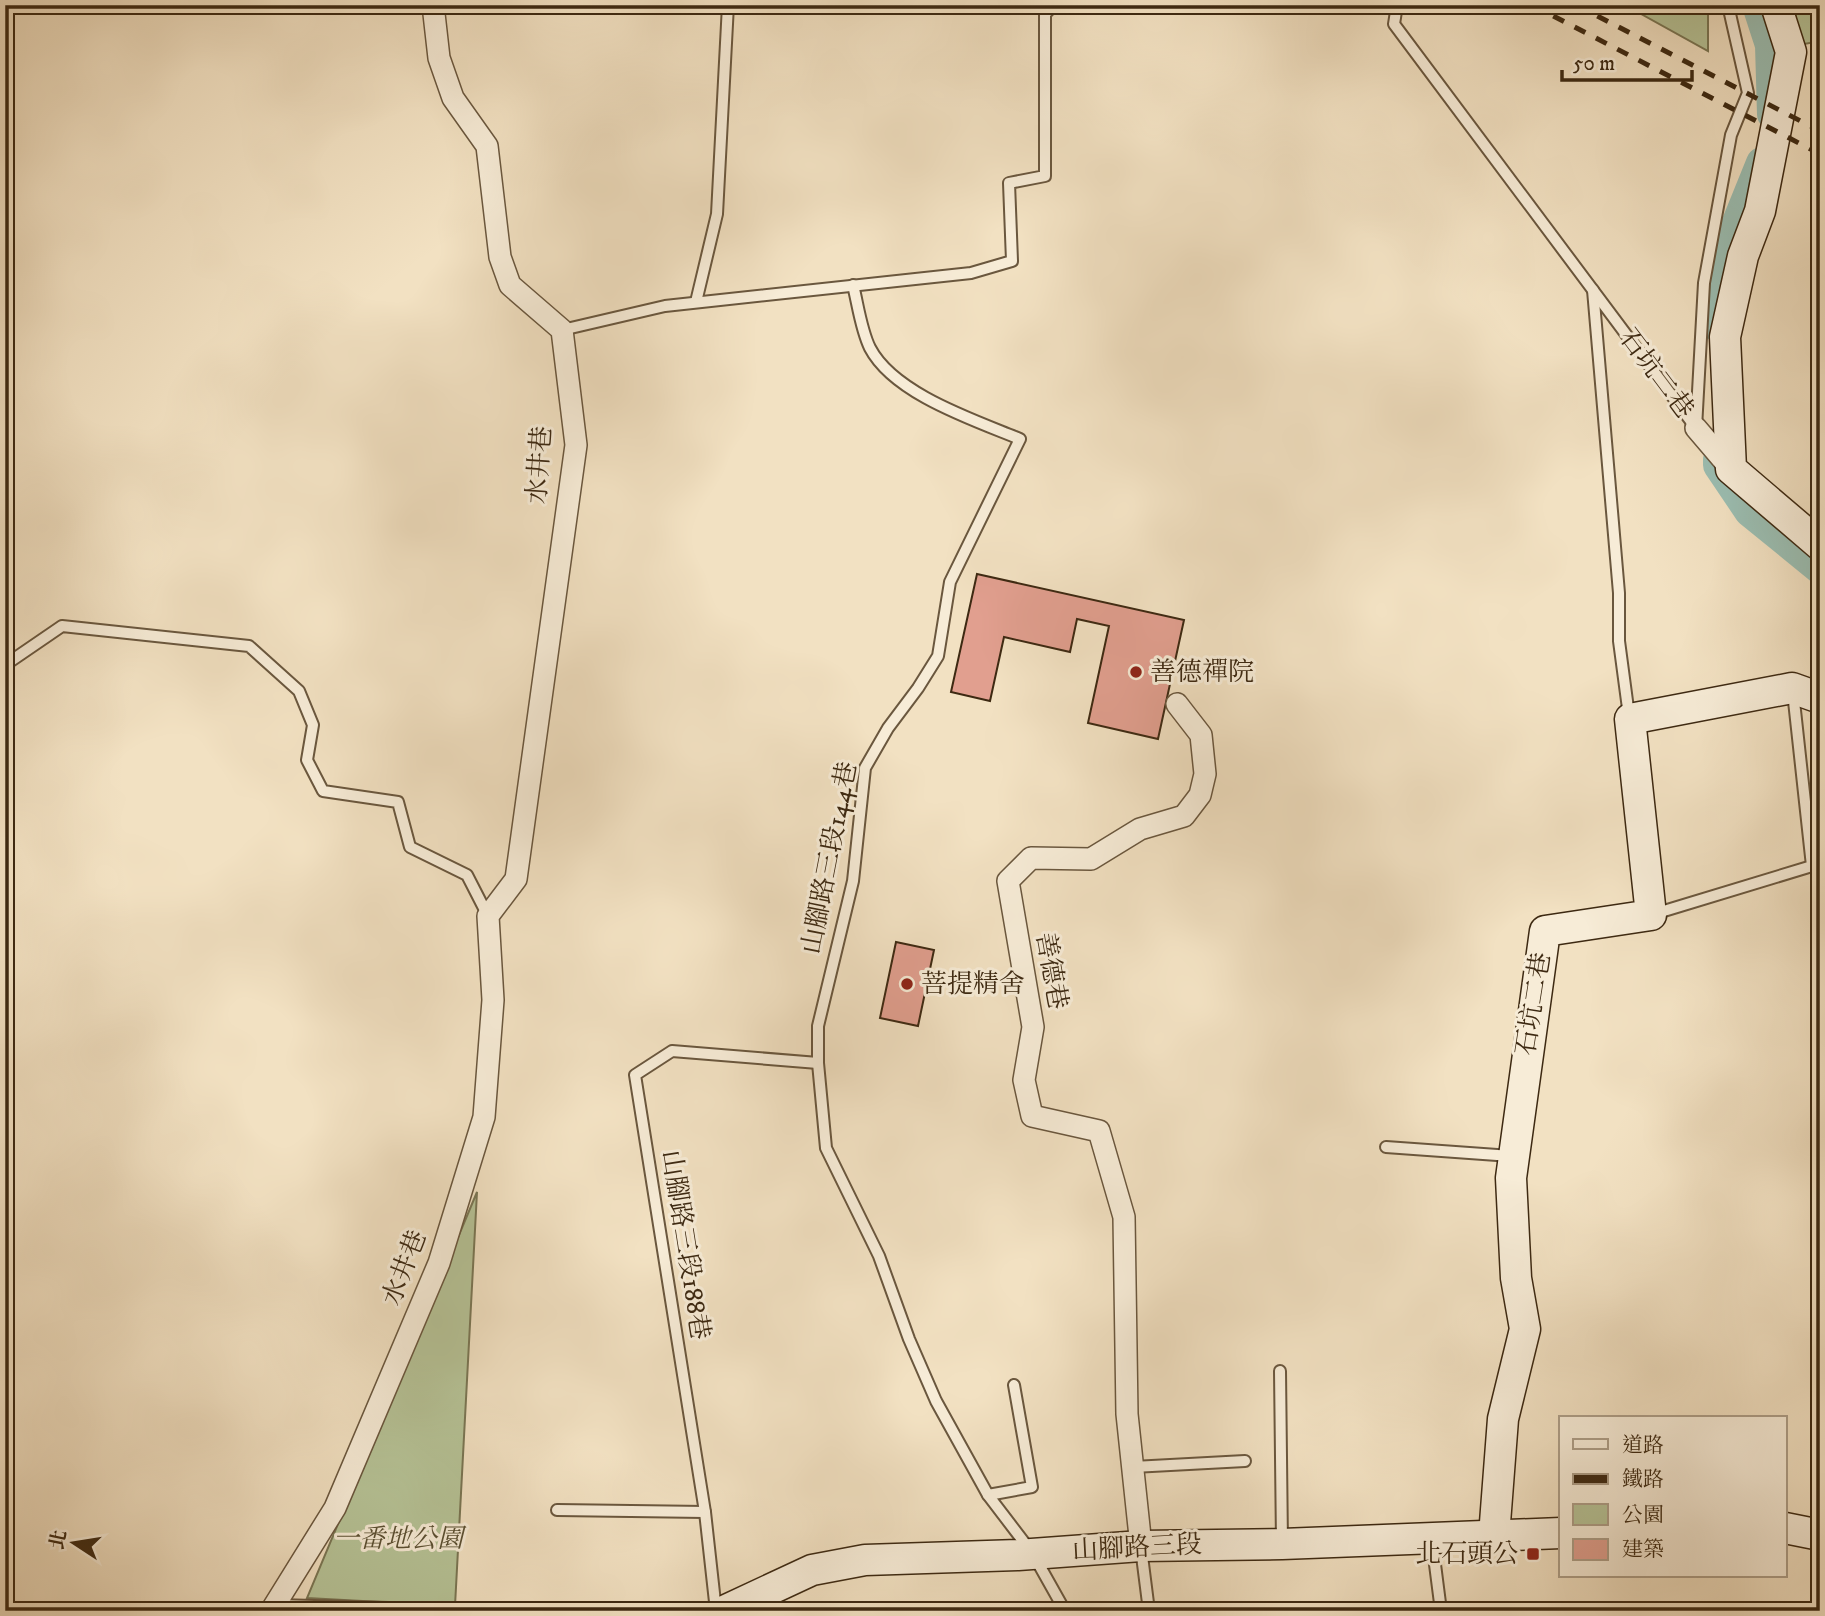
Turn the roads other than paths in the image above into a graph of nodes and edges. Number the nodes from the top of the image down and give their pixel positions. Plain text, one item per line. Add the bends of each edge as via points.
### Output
1 (433, 5) edge
2 (728, 5) edge
3 (1054, 5) edge
4 (1397, 5) edge
5 (1728, 5) edge
6 (1776, 5) edge
7 (853, 285) junction
8 (1593, 290) junction
9 (696, 302) junction
10 (562, 330) junction
11 (1696, 428) junction
12 (1731, 469) junction
13 (1820, 545) edge
14 (5, 665) edge
15 (1792, 688) junction
16 (1820, 698) edge
17 (1177, 704) dead end
18 (1630, 719) junction
19 (1651, 915) junction
20 (488, 916) junction
21 (818, 1063) junction
22 (1386, 1147) dead end
23 (1514, 1156) junction
24 (1280, 1371) dead end
25 (1014, 1385) dead end
26 (1245, 1461) dead end
27 (1133, 1467) junction
28 (988, 1495) junction
29 (557, 1510) dead end
30 (705, 1512) junction
31 (1786, 1528) edge
32 (1559, 1533) edge
33 (1820, 1535) edge
34 (1493, 1536) junction
35 (1432, 1539) junction
36 (1282, 1544) junction
37 (1140, 1546) junction
38 (1033, 1554) junction
39 (274, 1608) edge
40 (421, 1610) edge
41 (501, 1611) edge
42 (716, 1611) edge
43 (724, 1611) edge
44 (1065, 1611) edge
45 (1149, 1611) edge
46 (1441, 1611) edge

1 - 10 street via 439,58 453,98 487,146 500,257 510,285
2 - 9 lane via 717,214
3 - 7 lane via 1045,14 1045,176 1009,183 1012,261 971,272
4 - 8 lane, 石坑二巷 via 1394,24
5 - 11 lane, 石坑二巷 via 1748,93 1731,135 1704,283
6 - 12 street, 石坑二巷 via 1791,52 1760,211 1743,256 1725,338
7 - 9 lane
7 - 21 lane, 山腳路三段144巷 via 870,348 892,377 964,416 1020,439 950,582 938,656 865,768 853,881 818,1026
8 - 11 lane, 石坑二巷
8 - 18 lane via 1619,593 1619,641
9 - 10 lane
10 - 20 street, 水井巷 via 576,445 516,879
11 - 12 street
12 - 13 street
14 - 20 lane, 水井巷 via 62,626 249,646 299,691 313,725 307,760 323,792 398,802 410,847 467,875
15 - 16 street
15 - 18 street
15 - 19 lane via 1812,866
17 - 27 street, 善德巷 via 1201,736 1205,774 1200,795 1184,816 1140,829 1091,859 1031,858 1008,881 1033,1027 1024,1080 1032,1116 1099,1131 1124,1217 1126,1375
18 - 19 street
19 - 23 street, 石坑二巷 via 1545,931
20 - 39 street, 水井巷 via 493,1000 484,1117 439,1263 335,1508
21 - 28 lane, 山腳路三段144巷 via 826,1148 879,1256 936,1401
21 - 30 lane, 山腳路三段188巷 via 672,1051 635,1075
22 - 23 lane
23 - 34 street, 石坑二巷 via 1516,1278 1525,1329 1503,1419
24 - 36 lane
25 - 28 lane via 1031,1487
26 - 27 lane
27 - 37 street, 善德巷
28 - 38 lane, 山腳路三段144巷
29 - 30 lane
30 - 42 lane, 山腳路三段188巷
31 - 33 street
32 - 34 street, 山腳路三段
34 - 35 street, 山腳路三段
35 - 36 street, 山腳路三段
35 - 46 lane
36 - 37 street, 山腳路三段
37 - 38 street, 山腳路三段
37 - 45 lane
38 - 43 street, 山腳路三段 via 864,1560 812,1570
38 - 44 lane, 山腳路三段144巷
39 - 40 lane
40 - 41 lane

